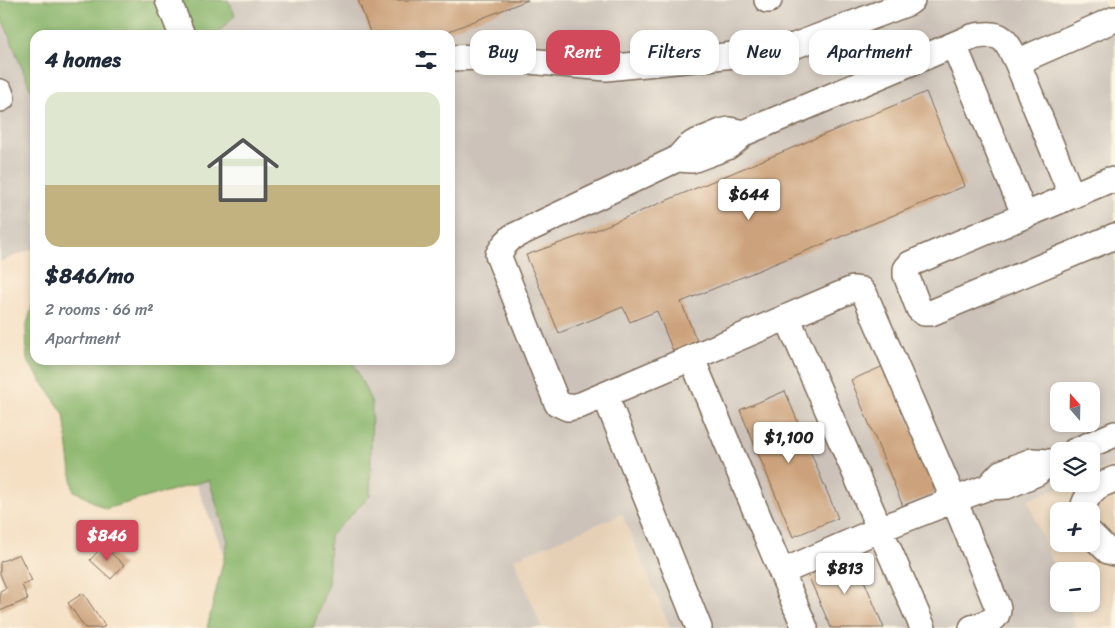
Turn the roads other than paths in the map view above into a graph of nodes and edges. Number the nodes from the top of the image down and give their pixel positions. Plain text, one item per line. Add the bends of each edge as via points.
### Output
1 (168, 0) edge
2 (912, 0) edge
3 (1115, 19) edge
4 (180, 30) edge
5 (954, 45) junction
6 (455, 58) edge
7 (1016, 62) junction
8 (0, 92) edge
9 (0, 99) edge
10 (1115, 181) edge
11 (1072, 196) junction
12 (1025, 216) junction
13 (1115, 236) edge
14 (787, 318) junction
15 (692, 359) junction
16 (605, 395) junction
17 (1115, 434) edge
18 (1096, 442) edge
19 (1050, 463) edge
20 (1115, 479) edge
21 (954, 500) junction
22 (1085, 502) edge
23 (880, 530) junction
24 (1100, 543) edge
25 (1115, 553) edge
26 (782, 572) junction
27 (699, 628) edge
28 (805, 628) edge
29 (923, 628) edge
30 (972, 628) edge

1 - 4 lane
2 - 6 lane via 794,46 754,53 606,68 482,57
3 - 7 lane
5 - 7 lane via 972,37 994,35 1008,45
5 - 12 lane
5 - 16 lane via 744,133 730,130 694,143 677,159 512,237 505,244 498,255 557,403 568,408
7 - 11 lane
8 - 9 lane
10 - 11 lane via 1110,180
11 - 12 lane
12 - 13 lane via 910,264 906,275 919,309 931,313
14 - 15 lane
14 - 21 lane via 853,289 861,290
14 - 23 lane
15 - 16 lane
15 - 26 lane
16 - 27 lane
17 - 18 lane
19 - 21 lane via 1037,473 1006,486 988,488
20 - 22 lane via 1090,492
21 - 23 lane
21 - 30 lane via 998,608 995,618
23 - 26 lane
23 - 29 lane
24 - 25 lane
26 - 28 lane

